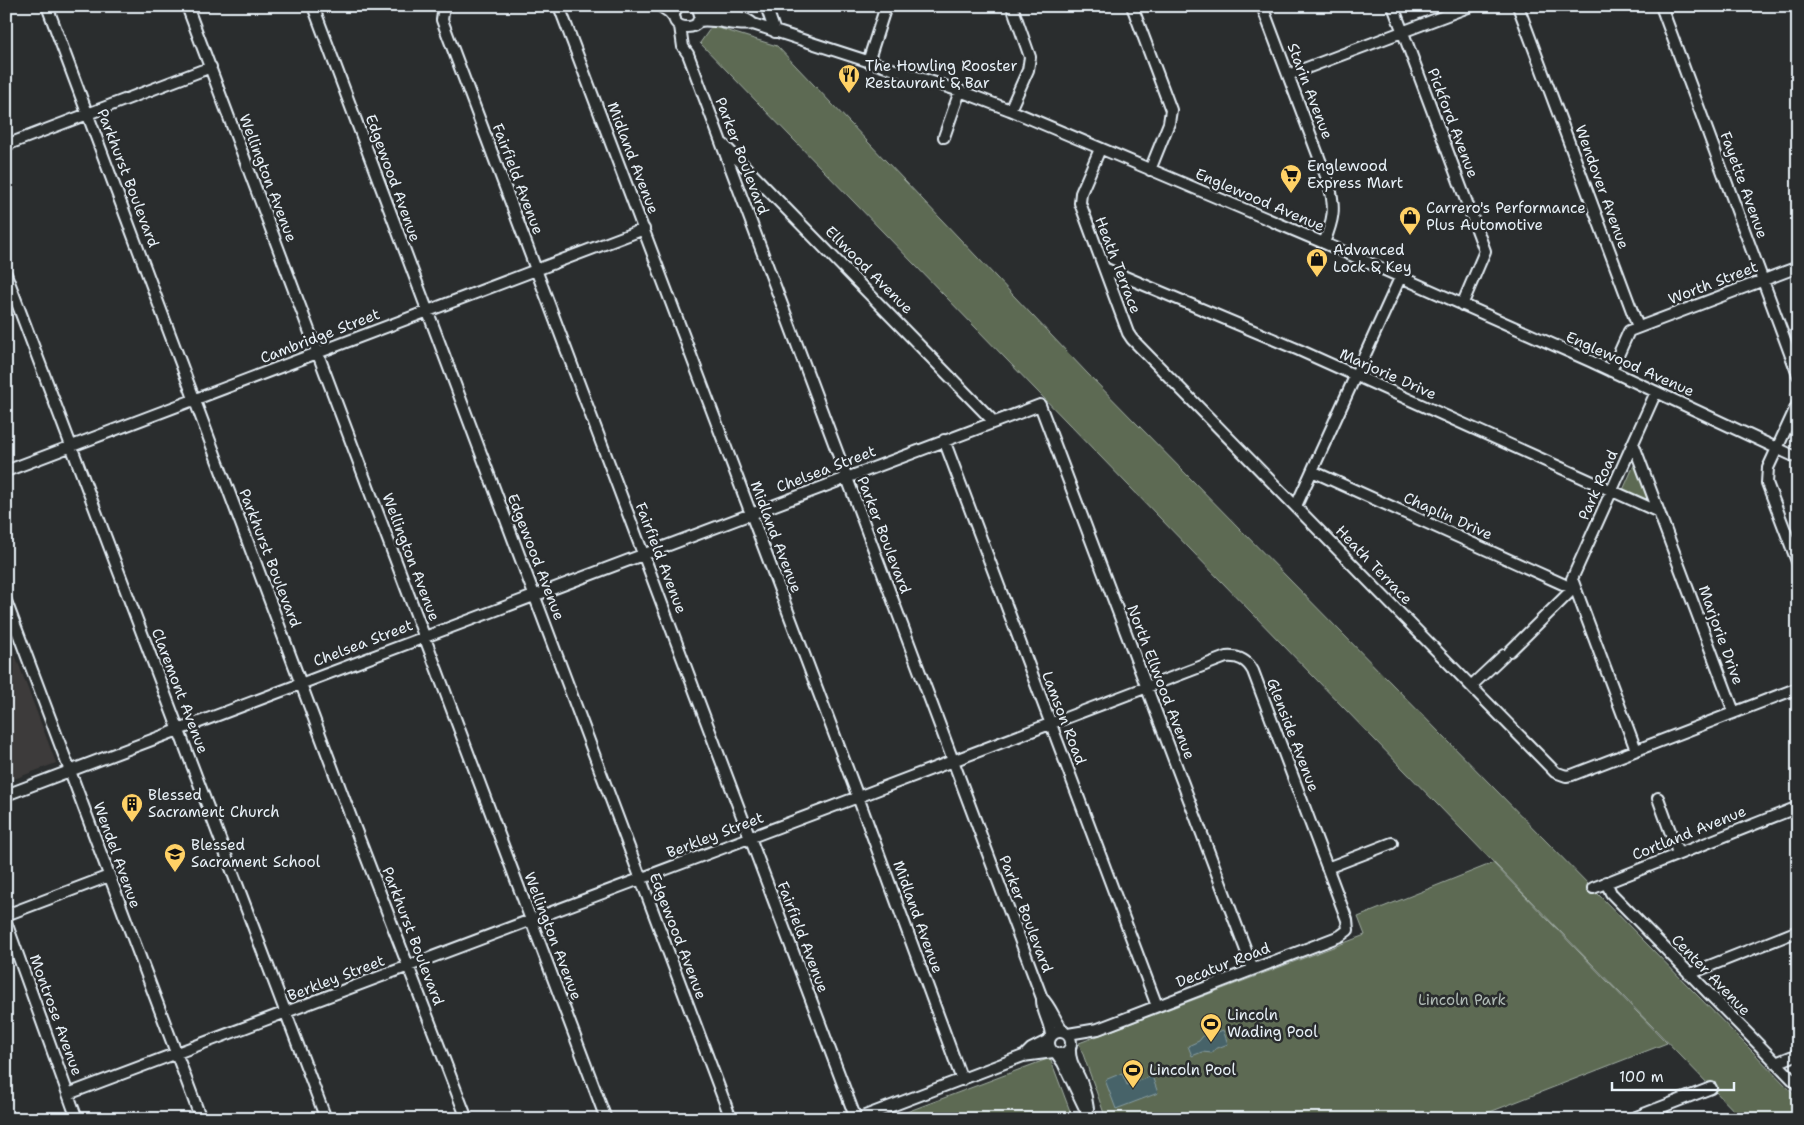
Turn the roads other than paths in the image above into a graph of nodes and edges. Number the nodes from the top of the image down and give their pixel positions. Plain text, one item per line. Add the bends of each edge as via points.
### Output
1 (47, 6) edge
2 (187, 6) edge
3 (313, 6) edge
4 (444, 6) edge
5 (559, 6) edge
6 (660, 6) edge
7 (678, 6) edge
8 (766, 6) edge
9 (886, 6) edge
10 (1012, 6) edge
11 (1132, 6) edge
12 (1262, 6) edge
13 (1393, 6) edge
14 (1471, 6) edge
15 (1518, 6) edge
16 (1661, 6) edge
17 (697, 8) edge
18 (677, 23) junction
19 (697, 23) junction
20 (753, 24) junction
21 (775, 32) junction
22 (1403, 32) junction
23 (688, 54) junction
24 (868, 62) junction
25 (211, 67) junction
26 (1288, 75) junction
27 (960, 91) junction
28 (1010, 110) junction
29 (87, 114) junction
30 (944, 137) dead end
31 (720, 141) junction
32 (6, 144) edge
33 (1100, 149) junction
34 (1150, 170) junction
35 (644, 229) junction
36 (1324, 244) junction
37 (1798, 267) edge
38 (1104, 268) junction
39 (536, 270) junction
40 (6, 274) edge
41 (1400, 278) junction
42 (1763, 280) junction
43 (1462, 304) junction
44 (427, 311) junction
45 (1638, 328) junction
46 (318, 353) junction
47 (1611, 371) junction
48 (1798, 375) edge
49 (1356, 376) junction
50 (1656, 392) junction
51 (195, 399) junction
52 (1798, 403) edge
53 (1040, 405) joint
54 (994, 422) junction
55 (944, 440) junction
56 (1633, 443) junction
57 (71, 446) junction
58 (1777, 448) junction
59 (1798, 458) edge
60 (6, 471) edge
61 (1312, 471) junction
62 (847, 477) junction
63 (1612, 491) junction
64 (1296, 506) junction
65 (1659, 512) junction
66 (751, 514) junction
67 (643, 554) junction
68 (1798, 564) edge
69 (1574, 589) junction
70 (534, 595) junction
71 (6, 601) edge
72 (424, 636) junction
73 (301, 682) junction
74 (1471, 686) junction
75 (1147, 687) junction
76 (1798, 688) edge
77 (1734, 712) junction
78 (1050, 724) junction
79 (179, 730) junction
80 (1636, 750) junction
81 (953, 761) junction
82 (70, 770) junction
83 (6, 795) edge
84 (858, 798) junction
85 (1658, 798) dead end
86 (1798, 806) edge
87 (750, 838) junction
88 (1392, 843) dead end
89 (1678, 853) junction
90 (1327, 868) junction
91 (109, 876) junction
92 (640, 879) junction
93 (1606, 882) junction
94 (1592, 888) dead end
95 (6, 915) edge
96 (531, 920) junction
97 (1347, 920) joint
98 (6, 922) edge
99 (1798, 931) edge
100 (408, 966) junction
101 (1253, 969) junction
102 (1689, 974) junction
103 (1042, 998) junction
104 (1157, 1006) junction
105 (285, 1013) junction
106 (1098, 1029) junction
107 (1067, 1034) junction
108 (1050, 1038) junction
109 (1071, 1048) junction
110 (1054, 1052) junction
111 (177, 1054) junction
112 (1798, 1054) edge
113 (1023, 1056) junction
114 (1776, 1063) junction
115 (962, 1080) junction
116 (1798, 1085) edge
117 (1711, 1088) dead end
118 (68, 1094) junction
119 (1656, 1109) junction
120 (1089, 1116) edge
121 (77, 1119) edge
122 (202, 1119) edge
123 (326, 1119) edge
124 (466, 1119) edge
125 (606, 1119) edge
126 (731, 1119) edge
127 (856, 1119) edge
128 (1631, 1119) edge
129 (1666, 1119) edge

1 - 29 street, Parkhurst Boulevard
2 - 25 street, Wellington Avenue
3 - 44 street, Edgewood Avenue
4 - 39 street, Fairfield Avenue via 442,20
5 - 35 street, Midland Avenue
6 - 18 street
7 - 18 street via 675,11
8 - 21 street
9 - 24 street
10 - 28 street via 1030,57 1028,70
11 - 34 street via 1171,110
12 - 26 street, Starin Avenue
13 - 22 street, Pickford Avenue
14 - 22 street
15 - 45 street, Wendover Avenue
16 - 42 street, Fayette Avenue
17 - 19 street, Englewood Avenue via 700,13
17 - 20 street, Englewood Avenue via 742,17
18 - 19 street, Englewood Avenue via 688,28
18 - 23 street, Parker Boulevard
19 - 20 street, Englewood Avenue via 712,20 744,26
19 - 23 street via 690,35
20 - 21 street, Englewood Avenue
21 - 24 street, Englewood Avenue
22 - 26 street
22 - 43 street, Pickford Avenue via 1485,251
23 - 31 street, Parker Boulevard
24 - 27 street, Englewood Avenue
25 - 29 street
25 - 46 street, Wellington Avenue
26 - 36 street, Starin Avenue via 1333,199 1334,214
27 - 28 street, Englewood Avenue
27 - 30 street
28 - 33 street, Englewood Avenue
29 - 32 street
29 - 51 street, Parkhurst Boulevard
31 - 54 street, Ellwood Avenue
31 - 62 street, Parker Boulevard
33 - 34 street, Englewood Avenue
33 - 38 street, Heath Terrace via 1080,198 1081,209
34 - 36 street, Englewood Avenue
35 - 39 street, Cambridge Street
35 - 66 street, Midland Avenue
36 - 41 street, Englewood Avenue
37 - 42 street, Worth Street
38 - 49 street, Marjorie Drive
38 - 64 street, Heath Terrace via 1132,339
39 - 44 street, Cambridge Street
39 - 67 street, Fairfield Avenue
40 - 57 street, Claremont Avenue
41 - 43 street, Englewood Avenue
41 - 49 street
42 - 45 street, Worth Street
42 - 48 street, Fayette Avenue
43 - 47 street, Englewood Avenue
44 - 46 street, Cambridge Street
44 - 70 street, Edgewood Avenue
45 - 47 street via 1630,331
46 - 51 street, Cambridge Street
46 - 72 street, Wellington Avenue
47 - 50 street, Englewood Avenue
49 - 61 street
49 - 63 street, Marjorie Drive
50 - 56 street, Park Road
50 - 58 street, Englewood Avenue
51 - 57 street, Cambridge Street
51 - 73 street, Parkhurst Boulevard
52 - 58 street
53 - 54 street, Chelsea Street
53 - 75 street, North Ellwood Avenue
54 - 55 street, Chelsea Street
55 - 62 street, Chelsea Street
55 - 78 street, Lamson Road
56 - 63 street, Park Road
56 - 65 street, Marjorie Drive
57 - 60 street, Cambridge Street
57 - 79 street, Claremont Avenue
58 - 59 street, Englewood Avenue
58 - 68 street via 1768,468 1768,483
61 - 64 street
61 - 69 street, Chaplin Drive
62 - 66 street, Chelsea Street
62 - 81 street, Parker Boulevard
63 - 65 street, Marjorie Drive
63 - 69 street, Park Road via 1572,579
64 - 74 street, Heath Terrace
65 - 77 street, Marjorie Drive
66 - 67 street, Chelsea Street
66 - 84 street, Midland Avenue
67 - 70 street, Chelsea Street
67 - 87 street, Fairfield Avenue
69 - 74 street
69 - 80 street
70 - 72 street, Chelsea Street
70 - 92 street, Edgewood Avenue
71 - 82 street, Wendel Avenue
72 - 73 street, Chelsea Street
72 - 96 street, Wellington Avenue
73 - 79 street, Chelsea Street
73 - 100 street, Parkhurst Boulevard
74 - 80 street, Heath Terrace via 1560,775 1572,775
75 - 78 street, Berkley Street
75 - 90 street, Glenside Avenue via 1226,657 1234,656 1246,662 1254,671
75 - 101 street, North Ellwood Avenue
76 - 77 street, Heath Terrace
77 - 80 street, Heath Terrace
78 - 81 street, Berkley Street
78 - 104 street, Lamson Road
79 - 82 street, Chelsea Street
79 - 105 street, Claremont Avenue
81 - 84 street, Berkley Street
81 - 103 street, Parker Boulevard
82 - 83 street, Chelsea Street
82 - 91 street, Wendel Avenue
84 - 87 street, Berkley Street
84 - 115 street, Midland Avenue
85 - 89 street
86 - 89 street, Cortland Avenue
87 - 92 street, Berkley Street
87 - 127 street, Fairfield Avenue
88 - 90 street
89 - 93 street, Cortland Avenue
90 - 97 street, Glenside Avenue
91 - 95 street
91 - 111 street, Wendel Avenue
92 - 96 street, Berkley Street
92 - 126 street, Edgewood Avenue
93 - 94 street, Cortland Avenue
93 - 102 street, Center Avenue via 1611,893
96 - 100 street, Berkley Street
96 - 125 street, Wellington Avenue
97 - 101 street, Decatur Road via 1348,930 1344,934
98 - 118 street, Montrose Avenue
99 - 102 street
100 - 105 street, Berkley Street
100 - 124 street, Parkhurst Boulevard
101 - 104 street, Decatur Road
102 - 114 street, Center Avenue
103 - 107 street, Parker Boulevard
103 - 108 street, Parker Boulevard via 1041,1006 1050,1025
104 - 106 street, Decatur Road
105 - 111 street, Berkley Street
105 - 123 street, Claremont Avenue
106 - 107 street, Decatur Road
106 - 109 street, Decatur Road
107 - 108 street via 1056,1032
107 - 109 street, Parker Boulevard
108 - 110 street, Parker Boulevard
108 - 113 street
109 - 110 street via 1062,1054
109 - 120 street, Parker Boulevard via 1070,1061 1082,1085
110 - 113 street
110 - 120 street, Parker Boulevard via 1063,1063
111 - 118 street, Berkley Street
111 - 122 street, Wendel Avenue
112 - 114 street
113 - 115 street
114 - 116 street, Center Avenue
115 - 127 street
117 - 119 street
118 - 121 street, Montrose Avenue
119 - 128 street
119 - 129 street

